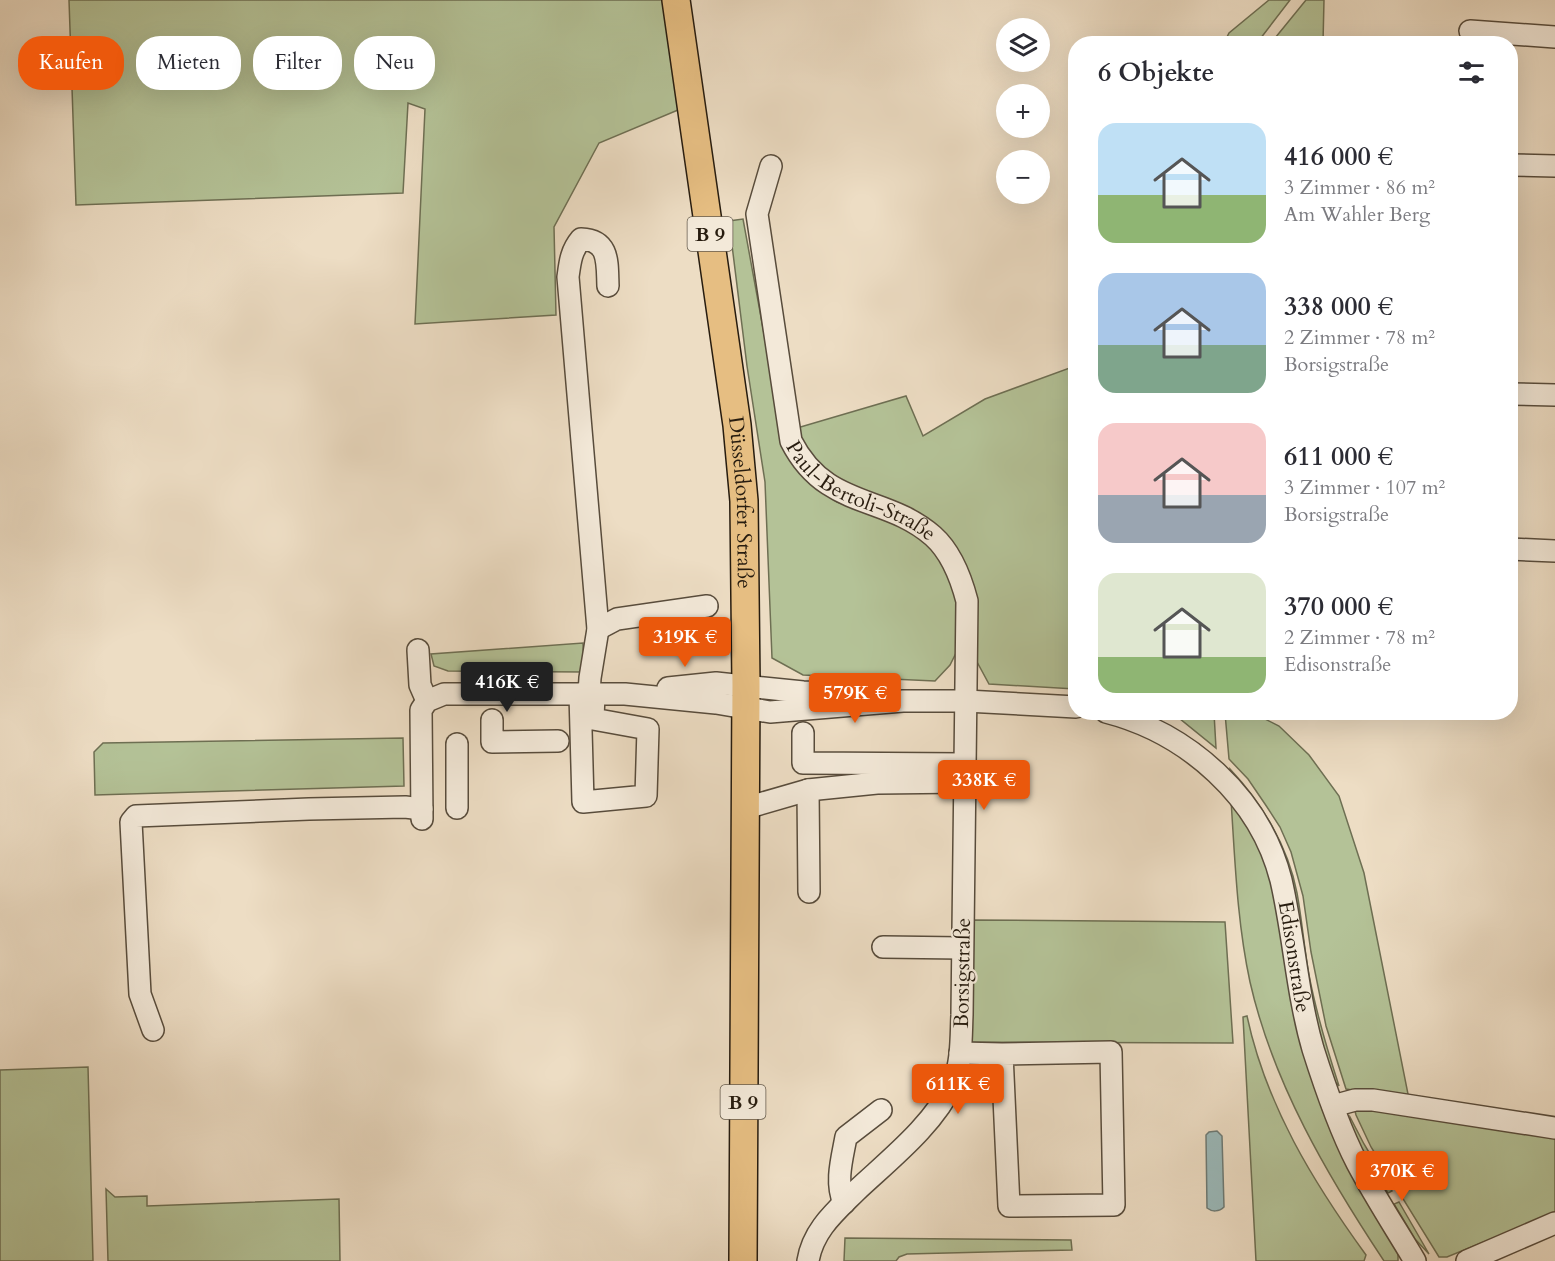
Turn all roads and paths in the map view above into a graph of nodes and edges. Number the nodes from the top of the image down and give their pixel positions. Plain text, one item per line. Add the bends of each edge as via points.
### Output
1 (676, 0) edge
2 (1470, 31) dead end
3 (1555, 37) edge
4 (1518, 165) edge
5 (771, 166) dead end
6 (1555, 166) edge
7 (608, 286) dead end
8 (1518, 394) edge
9 (1555, 395) edge
10 (1518, 549) edge
11 (1555, 551) edge
12 (707, 606) dead end
13 (598, 629) junction
14 (418, 650) dead end
15 (588, 694) junction
16 (746, 697) junction
17 (427, 701) junction
18 (966, 701) junction
19 (1068, 707) edge
20 (492, 720) dead end
21 (1133, 720) edge
22 (803, 733) dead end
23 (558, 741) dead end
24 (457, 744) dead end
25 (965, 773) junction
26 (808, 790) junction
27 (457, 808) dead end
28 (746, 808) junction
29 (809, 892) dead end
30 (883, 947) dead end
31 (962, 948) junction
32 (153, 1030) dead end
33 (960, 1053) junction
34 (1002, 1054) junction
35 (1333, 1106) junction
36 (881, 1110) dead end
37 (1555, 1128) edge
38 (844, 1203) junction
39 (1555, 1223) edge
40 (743, 1261) edge
41 (808, 1261) edge
42 (1415, 1261) edge
43 (1467, 1261) edge

1 - 16 main road, Düsseldorfer Straße / B 9 via 737,425 744,501
2 - 3 street
4 - 6 street
5 - 18 street, Paul-Bertoli-Straße via 757,214 791,441 798,456 830,487 918,525 946,552 967,601
7 - 13 street via 602,247 581,239 574,247 568,277
8 - 9 street
10 - 11 street
12 - 13 street via 617,619
13 - 15 street
14 - 17 street via 420,685
15 - 15 street via 583,802 646,796 648,729 593,719
15 - 16 street via 624,694 717,683
15 - 17 street via 444,694
16 - 18 street via 803,692 900,694
16 - 28 main road, Düsseldorfer Straße / B 9
17 - 32 street via 421,710 422,814 309,809 136,816 131,822 141,994
18 - 19 street
18 - 25 street, Borsigstraße
20 - 23 street via 492,742
21 - 35 street, Edisonstraße via 1192,752 1224,780 1261,832 1280,878 1313,1049
22 - 25 street via 803,763
24 - 27 street
25 - 26 street
25 - 31 street, Borsigstraße
26 - 28 street
26 - 29 street
28 - 40 main road, Düsseldorfer Straße / B 9
30 - 31 street
31 - 33 street, Borsigstraße
33 - 34 street
33 - 38 street, Borsigstraße via 954,1081 940,1106
34 - 34 street via 1111,1052 1114,1205 1009,1206
35 - 37 street via 1373,1100
35 - 42 street, Edisonstraße via 1357,1162
36 - 38 street via 846,1137 839,1191
38 - 41 street, Borsigstraße via 820,1230
39 - 43 street

